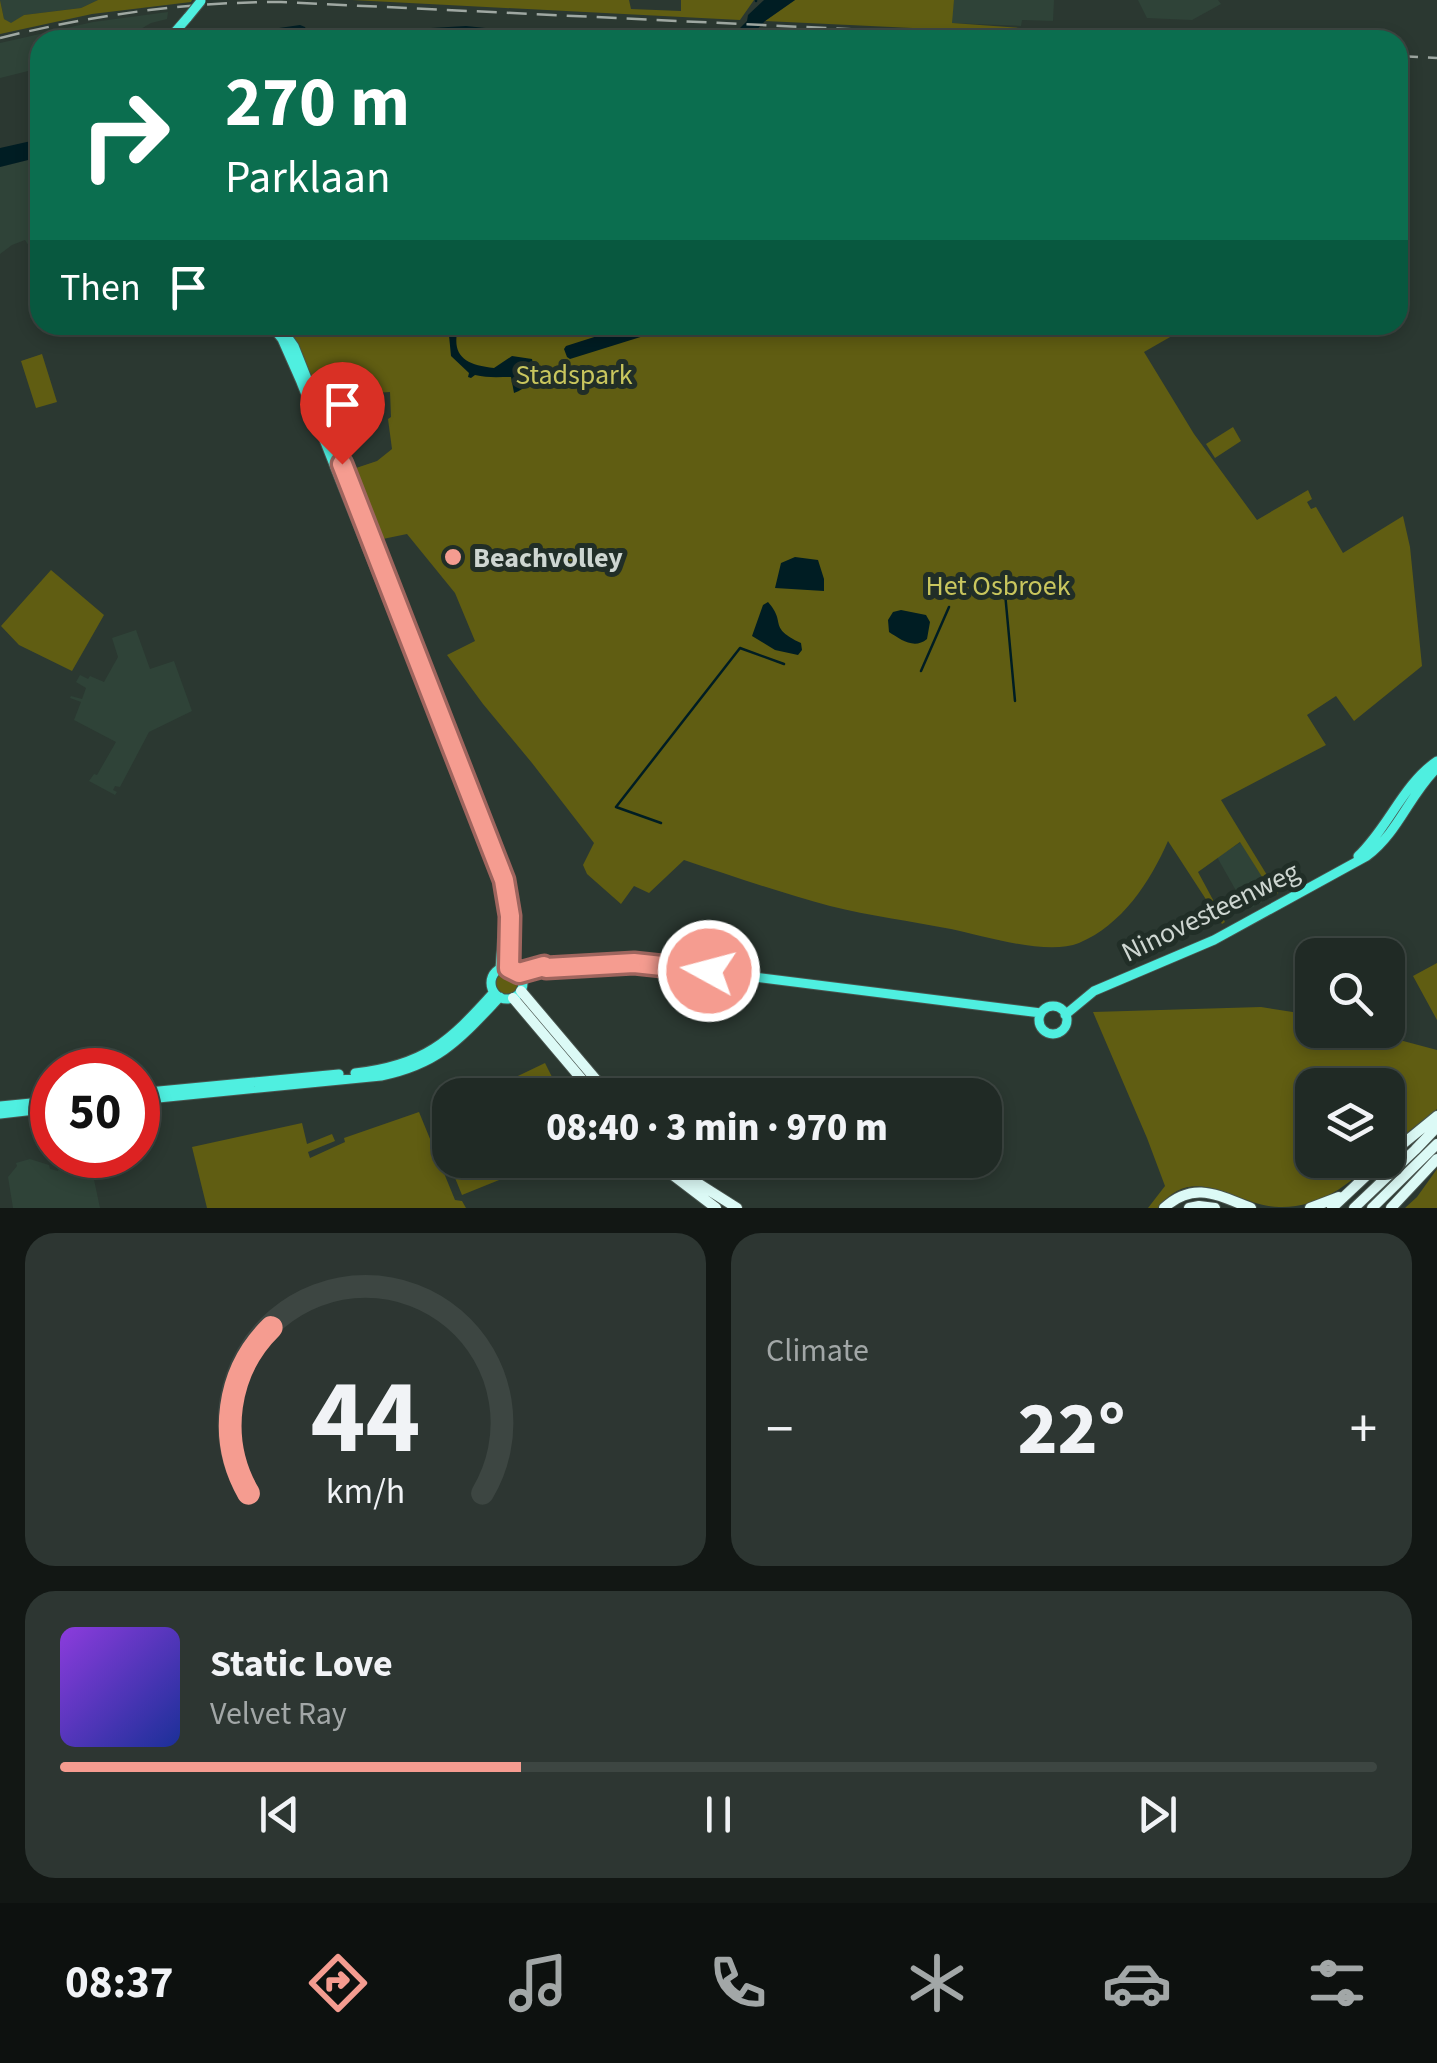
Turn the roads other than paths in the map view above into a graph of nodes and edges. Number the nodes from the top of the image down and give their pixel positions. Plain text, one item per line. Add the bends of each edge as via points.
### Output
1 (201, 0) edge
2 (177, 30) edge
3 (279, 335) edge
4 (286, 335) edge
5 (1437, 764) edge
6 (514, 980) junction
7 (497, 994) junction
8 (1063, 1012) junction
9 (1040, 1017) junction
10 (582, 1078) edge
11 (595, 1078) edge
12 (160, 1095) edge
13 (30, 1107) edge
14 (0, 1110) edge
15 (1437, 1116) edge
16 (1437, 1126) edge
17 (1405, 1142) edge
18 (1437, 1144) edge
19 (1437, 1159) edge
20 (677, 1178) edge
21 (691, 1178) edge
22 (1365, 1178) edge
23 (1353, 1190) junction
24 (716, 1208) edge
25 (738, 1208) edge
26 (1164, 1208) edge
27 (1189, 1208) edge
28 (1214, 1208) edge
29 (1250, 1208) edge
30 (1310, 1208) edge
31 (1332, 1208) edge
32 (1354, 1208) edge
33 (1372, 1208) edge
34 (1391, 1208) edge

1 - 2 main road, bridge
3 - 6 main road via 498,876
4 - 6 main road via 504,880
5 - 8 main road, Ninovesteenweg via 1367,856
6 - 7 main road
6 - 7 main road via 493,978
6 - 9 main road via 546,968 668,965
6 - 10 highway
6 - 11 highway
7 - 12 main road via 460,1039 399,1072
8 - 9 main road via 1052,1006
8 - 9 main road via 1066,1024 1058,1033 1044,1031
13 - 14 main road
15 - 17 highway
16 - 32 highway
18 - 33 highway
19 - 34 highway
20 - 24 highway
21 - 25 highway
22 - 23 highway
23 - 30 highway
23 - 31 highway
26 - 29 highway via 1204,1192
27 - 28 highway

